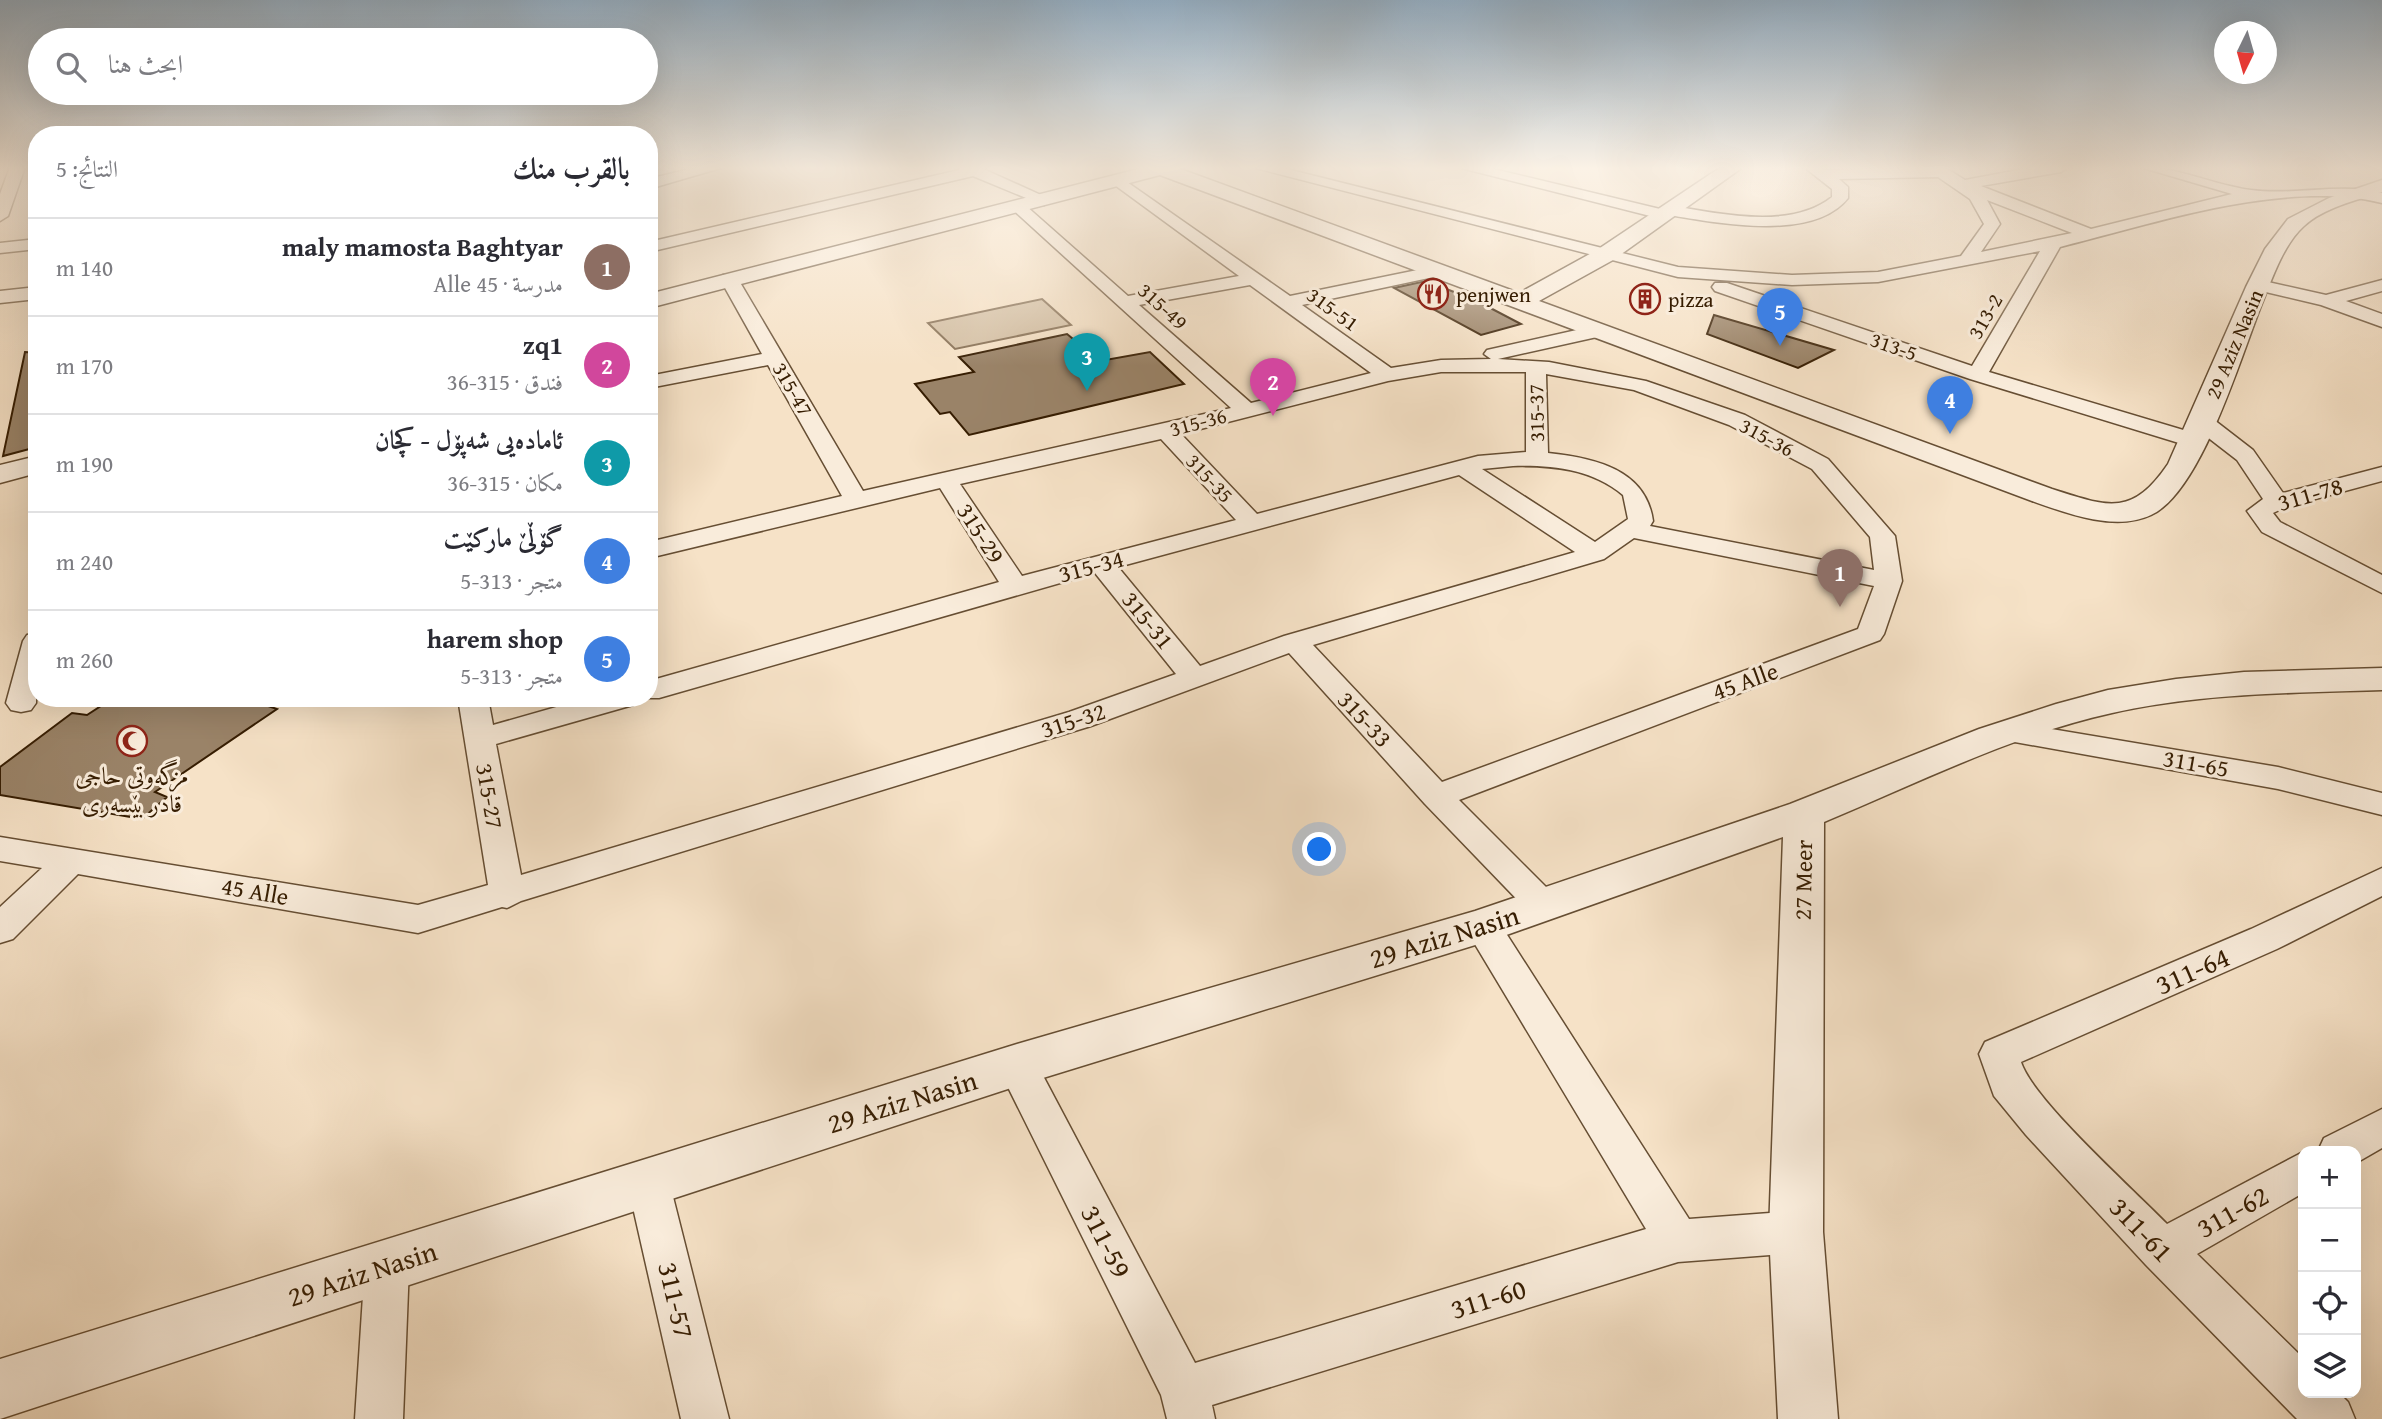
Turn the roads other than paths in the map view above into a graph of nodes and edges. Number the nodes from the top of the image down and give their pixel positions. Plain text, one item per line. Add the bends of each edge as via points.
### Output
1 (706, 233) edge
2 (916, 233) edge
3 (1047, 233) edge
4 (1190, 233) edge
5 (1335, 233) edge
6 (1519, 233) edge
7 (1635, 233) edge
8 (1986, 233) edge
9 (2087, 233) edge
10 (2289, 233) edge
11 (2053, 243) junction
12 (28, 245) edge
13 (658, 245) edge
14 (0, 248) edge
15 (1605, 255) junction
16 (1967, 260) junction
17 (1437, 271) junction
18 (1678, 272) junction
19 (729, 279) junction
20 (1253, 279) junction
21 (2259, 285) junction
22 (2382, 285) edge
23 (28, 294) edge
24 (0, 298) edge
25 (658, 299) edge
26 (2327, 301) junction
27 (1125, 302) junction
28 (1520, 302) junction
29 (1286, 303) junction
30 (2382, 321) edge
31 (1599, 331) junction
32 (775, 358) junction
33 (1441, 366) junction
34 (1536, 367) junction
35 (1977, 374) junction
36 (1387, 375) junction
37 (658, 380) edge
38 (1246, 410) junction
39 (2196, 430) junction
40 (1166, 431) junction
41 (1537, 458) junction
42 (1820, 464) joint
43 (28, 466) edge
44 (1463, 467) junction
45 (0, 474) edge
46 (2380, 476) edge
47 (946, 480) junction
48 (856, 500) junction
49 (2277, 502) junction
50 (1253, 524) junction
51 (1632, 530) junction
52 (658, 548) edge
53 (1595, 554) junction
54 (1101, 563) junction
55 (1889, 581) junction
56 (2382, 585) edge
57 (1015, 586) junction
58 (1294, 642) junction
59 (28, 674) edge
60 (1194, 678) junction
61 (2382, 679) edge
62 (658, 688) edge
63 (20, 703) edge
64 (474, 707) edge
65 (592, 707) edge
66 (2009, 732) junction
67 (479, 740) junction
68 (1436, 796) junction
69 (2382, 804) edge
70 (1804, 814) junction
71 (0, 849) edge
72 (73, 859) junction
73 (2382, 881) edge
74 (508, 894) junction
75 (1543, 905) junction
76 (1, 926) edge
77 (1482, 926) junction
78 (1999, 1054) joint
79 (1017, 1065) junction
80 (2382, 1127) edge
81 (2348, 1146) edge
82 (2298, 1174) edge
83 (648, 1181) junction
84 (1796, 1232) junction
85 (1678, 1241) junction
86 (2162, 1251) junction
87 (387, 1265) junction
88 (2298, 1386) edge
89 (0, 1389) edge
90 (2310, 1398) edge
91 (1188, 1405) edge
92 (379, 1419) edge
93 (705, 1419) edge
94 (1808, 1419) edge
95 (2331, 1419) edge

1 - 13 street
2 - 19 street
3 - 27 street, 315-49
4 - 20 street, 315-51
5 - 17 street, 29 Aziz Nasin
6 - 15 street
7 - 15 street
8 - 16 street
9 - 11 street
10 - 21 street, 29 Aziz Nasin
11 - 16 street
11 - 35 street, 313-2
12 - 14 street
15 - 18 street
15 - 28 street
16 - 18 street via 1878,277 1831,280
17 - 28 street, 29 Aziz Nasin
17 - 29 street
18 - 35 street, 313-5
19 - 25 street
19 - 32 street, 315-47
20 - 27 street
20 - 29 street, 315-51
21 - 26 street
21 - 39 street, 29 Aziz Nasin
22 - 26 street
23 - 24 street
26 - 30 street
27 - 38 street, 315-49
28 - 31 street, 29 Aziz Nasin
29 - 36 street, 315-51
31 - 33 street
31 - 39 street, 29 Aziz Nasin via 2042,495 2095,510 2142,508 2164,494
32 - 37 street
32 - 48 street, 315-47
33 - 34 street, 315-36
33 - 36 street, 315-36
34 - 41 street, 315-37
34 - 42 street, 315-36 via 1639,385 1689,401 1737,420
35 - 39 street, 313-5
36 - 38 street, 315-36
38 - 40 street, 315-36
39 - 49 street via 2245,455
40 - 47 street, 315-36
40 - 50 street, 315-35
41 - 44 street, 315-34
41 - 51 street, 315-34 via 1573,461 1623,483 1635,494 1639,508 1641,521
42 - 55 street, 45 Alle via 1882,536
43 - 45 street
44 - 50 street, 315-34
44 - 53 street
46 - 49 street, 311-78
47 - 48 street, 315-36
47 - 57 street, 315-29
48 - 52 street, 315-36
49 - 56 street, 311-78 via 2259,511 2271,527
50 - 54 street, 315-34
51 - 53 street, 315-32
51 - 55 street
53 - 58 street, 315-32
54 - 57 street, 315-34
54 - 60 street, 315-31
55 - 68 street, 45 Alle via 1870,634
57 - 62 street, 315-34
58 - 60 street, 315-32
58 - 68 street, 315-33
59 - 63 street
60 - 74 street, 315-32 via 1066,723
61 - 66 street, 27 Meer via 2224,684 2111,702
64 - 67 street, 315-27
65 - 67 street
66 - 69 street, 311-65 via 2278,778
66 - 70 street, 27 Meer
67 - 74 street, 315-27
68 - 75 street, 315-33
70 - 75 street, 29 Aziz Nasin
70 - 84 street, 27 Meer
71 - 72 street, 45 Alle
72 - 74 street, 45 Alle via 418,919
72 - 76 street
73 - 78 street, 311-64 via 2264,939
75 - 77 street, 29 Aziz Nasin
77 - 79 street, 29 Aziz Nasin
77 - 85 street
78 - 86 street, 311-61 via 2008,1084
79 - 83 street, 29 Aziz Nasin
79 - 91 street, 311-59
80 - 81 street
82 - 86 street, 311-62
83 - 87 street, 29 Aziz Nasin
83 - 93 street, 311-57
84 - 85 street, 311-60
84 - 94 street, 27 Meer
85 - 91 street, 311-60
86 - 88 street, 311-61
87 - 89 street, 29 Aziz Nasin
87 - 92 street
90 - 95 street, 311-61

